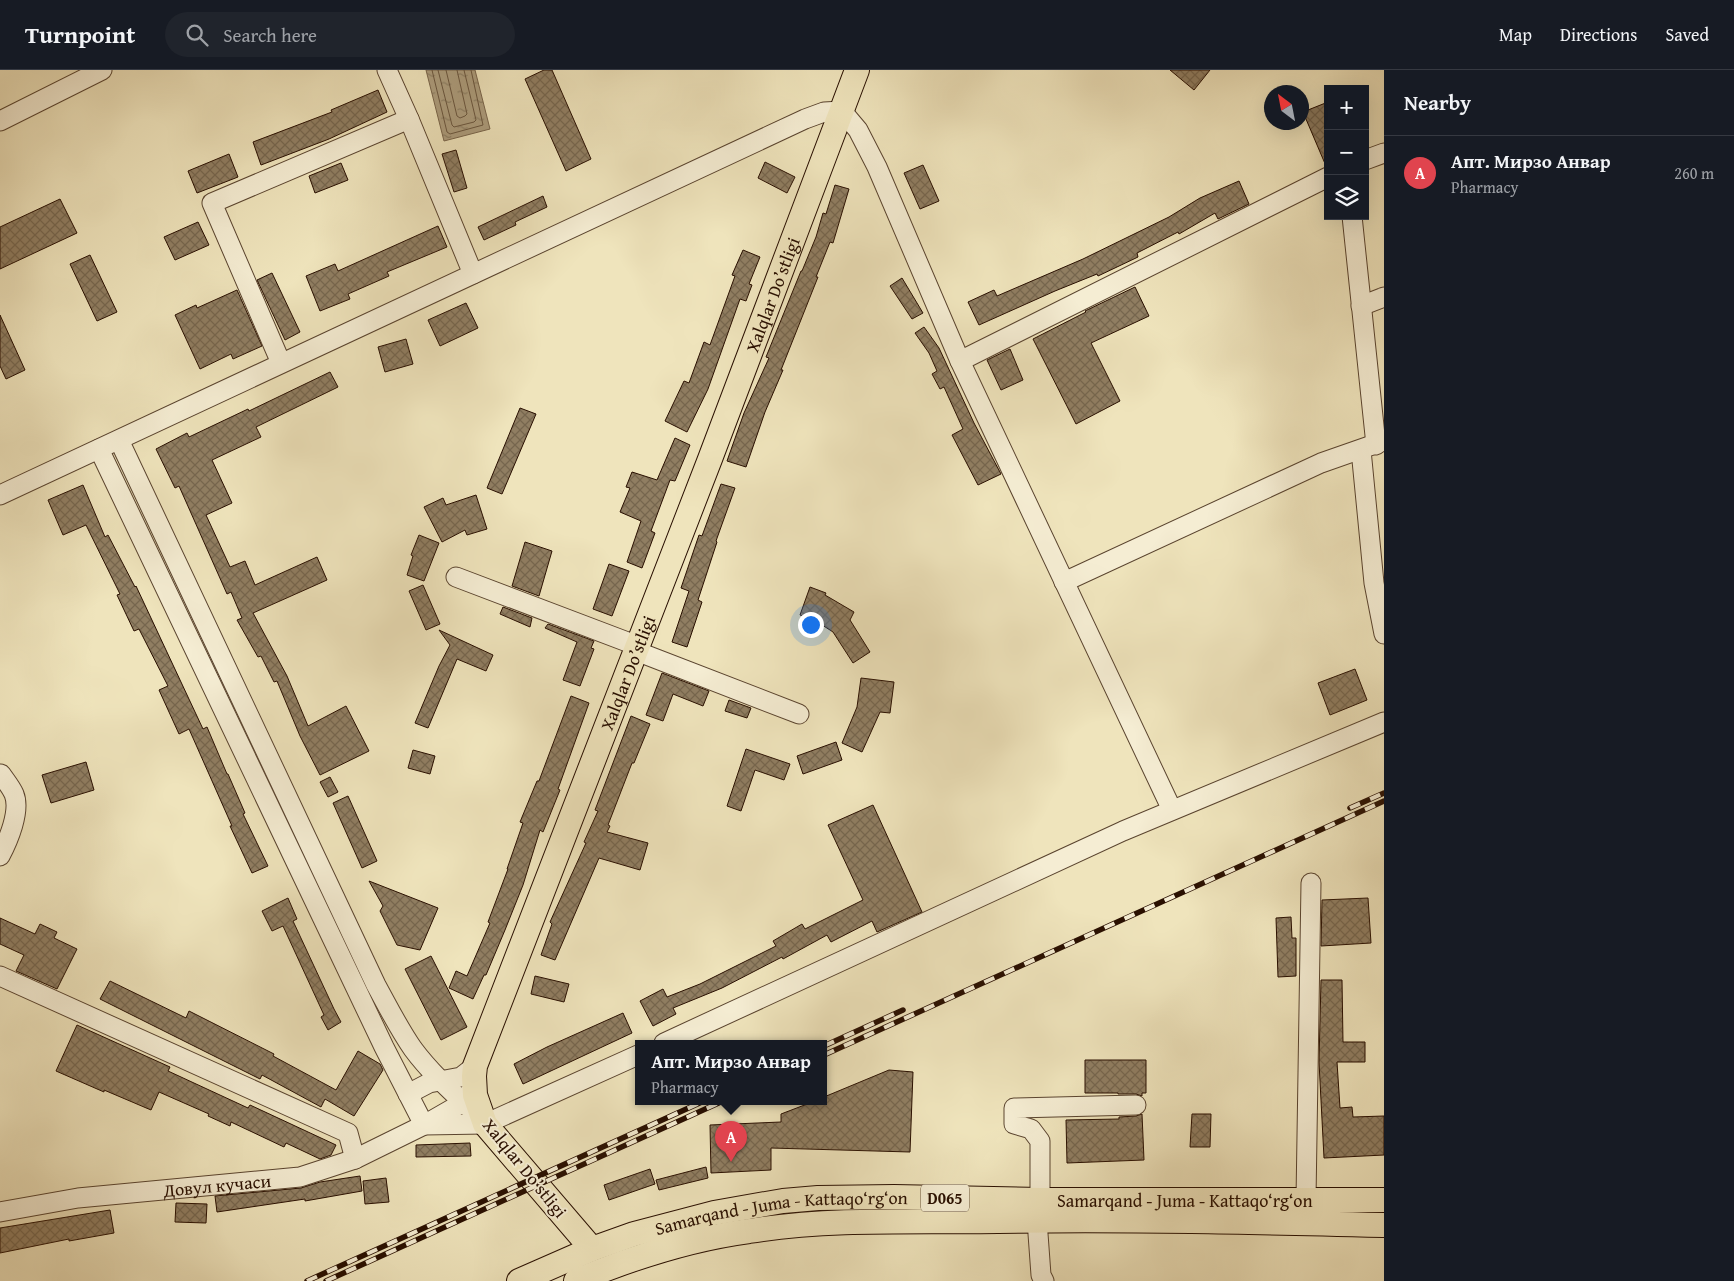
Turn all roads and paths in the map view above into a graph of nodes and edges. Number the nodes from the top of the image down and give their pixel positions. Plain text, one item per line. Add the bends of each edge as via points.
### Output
1 (102, 70) edge
2 (387, 70) edge
3 (857, 70) edge
4 (842, 111) junction
5 (409, 119) junction
6 (0, 121) edge
7 (1384, 153) edge
8 (1369, 159) edge
9 (1324, 179) edge
10 (1352, 220) edge
11 (473, 274) junction
12 (1384, 297) edge
13 (1361, 306) junction
14 (960, 361) junction
15 (281, 363) junction
16 (119, 440) junction
17 (1374, 445) edge
18 (99, 449) junction
19 (0, 495) edge
20 (456, 576) dead end
21 (1064, 582) junction
22 (1384, 634) edge
23 (637, 648) junction
24 (799, 714) dead end
25 (1384, 722) edge
26 (1, 774) edge
27 (1172, 810) junction
28 (0, 856) edge
29 (1311, 883) dead end
30 (0, 976) edge
31 (670, 1040) edge
32 (635, 1056) edge
33 (442, 1081) junction
34 (471, 1085) junction
35 (408, 1094) junction
36 (1136, 1105) dead end
37 (485, 1124) junction
38 (424, 1125) junction
39 (355, 1159) junction
40 (1306, 1199) junction
41 (1378, 1200) edge
42 (1039, 1210) junction
43 (0, 1212) edge
44 (1377, 1225) edge
45 (592, 1249) junction
46 (519, 1281) edge
47 (576, 1281) edge
48 (1044, 1281) edge

1 - 6 street
2 - 5 street
3 - 4 main road, Xalqlar Do’stligi
4 - 11 street via 824,112 806,119
4 - 14 street via 858,130 877,167
4 - 23 main road, Xalqlar Do’stligi
5 - 11 street
5 - 15 street via 212,202
7 - 8 street
9 - 14 street
10 - 13 street
11 - 15 street
12 - 13 street
13 - 17 street
14 - 21 street
15 - 16 street
16 - 18 street
16 - 33 street via 376,985 413,1049
17 - 21 street via 1321,463
17 - 22 street via 1374,583
18 - 19 street
18 - 35 street
20 - 23 street
21 - 27 street
23 - 24 street
23 - 34 main road, Xalqlar Do’stligi
25 - 27 street
26 - 28 street via 17,805 9,838
27 - 31 street
29 - 40 street
30 - 39 street via 348,1133
32 - 37 street
33 - 34 street
33 - 34 street via 461,1077
33 - 35 street via 429,1083
34 - 37 main road, Xalqlar Do’stligi
34 - 38 street, Довул кучаси
35 - 38 street
36 - 42 street via 1014,1108 1014,1124 1031,1129 1040,1141
37 - 38 street
37 - 45 main road, Xalqlar Do’stligi
38 - 39 street, Довул кучаси
39 - 43 street, Довул кучаси via 300,1176 78,1198
40 - 41 main road, Samarqand - Juma - Kattaqo‘rg‘on / D065
40 - 42 main road, Samarqand - Juma - Kattaqo‘rg‘on / D065
41 - 44 main road
42 - 44 main road, Samarqand - Juma - Kattaqo‘rg‘on / D065
42 - 45 main road, Samarqand - Juma - Kattaqo‘rg‘on / D065 via 894,1197 818,1198 714,1213
42 - 47 main road, Samarqand - Juma - Kattaqo‘rg‘on / D065 via 832,1222 746,1231 653,1253
42 - 48 street via 1041,1275
45 - 46 main road, Samarqand - Juma - Kattaqo‘rg‘on / D065

